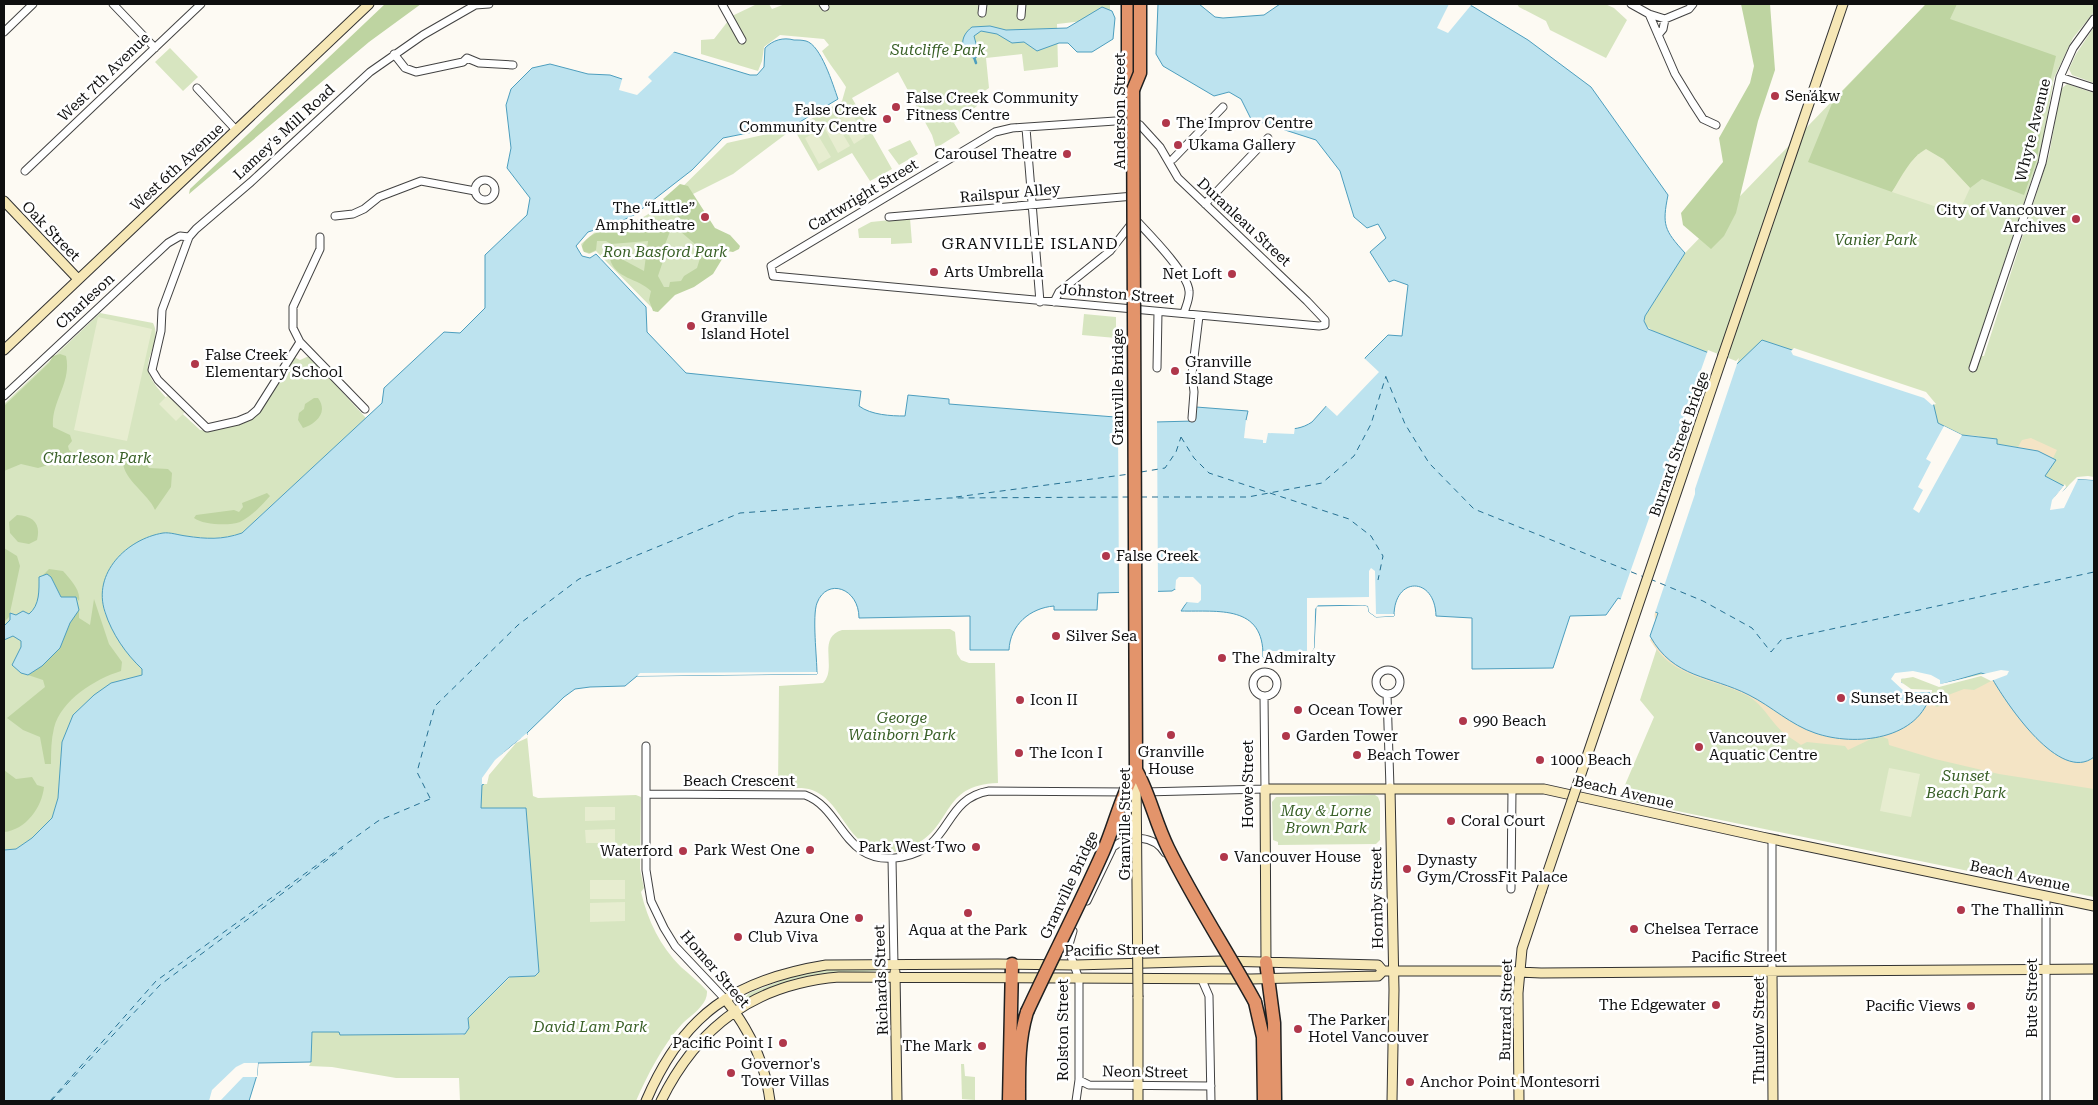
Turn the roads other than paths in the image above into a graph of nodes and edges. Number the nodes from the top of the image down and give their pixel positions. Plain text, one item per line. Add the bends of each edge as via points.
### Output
1 (33, 4) edge
2 (113, 4) edge
3 (201, 4) edge
4 (369, 4) edge
5 (489, 4) edge
6 (722, 4) edge
7 (983, 4) edge
8 (1022, 4) edge
9 (1128, 4) edge
10 (1132, 4) edge
11 (1140, 4) edge
12 (1631, 4) edge
13 (1843, 4) edge
14 (476, 5) edge
15 (1691, 6) edge
16 (982, 13) dead end
17 (1649, 14) junction
18 (1021, 16) dead end
19 (1665, 19) junction
20 (2094, 19) edge
21 (4, 32) edge
22 (1658, 35) junction
23 (742, 40) dead end
24 (154, 48) junction
25 (394, 54) junction
26 (513, 65) dead end
27 (2060, 76) junction
28 (197, 88) dead end
29 (2094, 88) edge
30 (1133, 90) junction
31 (1222, 107) dead end
32 (1134, 117) junction
33 (1716, 124) dead end
34 (1026, 128) junction
35 (236, 130) junction
36 (1148, 134) junction
37 (1268, 138) dead end
38 (1173, 159) dead end
39 (25, 171) dead end
40 (475, 191) dead end
41 (1134, 196) junction
42 (4, 201) edge
43 (1205, 204) junction
44 (1032, 205) junction
45 (335, 216) dead end
46 (889, 216) dead end
47 (1135, 219) junction
48 (189, 237) junction
49 (320, 237) dead end
50 (78, 279) junction
51 (815, 280) joint
52 (1040, 302) junction
53 (1054, 302) junction
54 (1158, 312) junction
55 (1184, 313) junction
56 (1200, 316) junction
57 (1325, 325) joint
58 (300, 342) junction
59 (4, 350) edge
60 (1157, 368) dead end
61 (1973, 368) dead end
62 (4, 396) edge
63 (365, 409) dead end
64 (1192, 418) dead end
65 (1138, 685) dead end
66 (1387, 694) dead end
67 (1264, 696) dead end
68 (646, 746) dead end
69 (1136, 770) junction
70 (1390, 788) junction
71 (1265, 789) junction
72 (1512, 790) junction
73 (1138, 792) junction
74 (647, 794) junction
75 (1138, 839) junction
76 (1772, 839) junction
77 (892, 858) junction
78 (1511, 889) dead end
79 (1541, 892) joint
80 (2046, 896) junction
81 (2094, 906) edge
82 (1220, 961) junction
83 (1266, 962) junction
84 (1139, 963) junction
85 (894, 965) junction
86 (1075, 966) junction
87 (2094, 969) edge
88 (1012, 970) junction
89 (2045, 970) junction
90 (1772, 971) junction
91 (1388, 972) junction
92 (1520, 972) junction
93 (895, 976) junction
94 (1079, 979) junction
95 (1199, 979) junction
96 (1268, 979) junction
97 (725, 999) junction
98 (735, 1011) junction
99 (1079, 1080) junction
100 (1138, 1085) junction
101 (1211, 1086) junction
102 (646, 1101) edge
103 (661, 1101) edge
104 (770, 1101) edge
105 (897, 1101) edge
106 (1009, 1101) edge
107 (1019, 1101) edge
108 (1076, 1101) edge
109 (1138, 1101) edge
110 (1211, 1101) edge
111 (1264, 1101) edge
112 (1275, 1101) edge
113 (1392, 1101) edge
114 (1519, 1101) edge
115 (1773, 1101) edge
116 (2046, 1101) edge

1 - 21 street
2 - 24 street
3 - 24 street, West 7th Avenue
4 - 35 main road, West 6th Avenue
5 - 14 street, Lamey's Mill Road
6 - 23 street
7 - 16 street
8 - 18 street
9 - 30 highway, Granville Bridge via 1128,74
10 - 32 street, Anderson Street
11 - 30 highway, bridge via 1140,73
12 - 17 street
13 - 79 main road, Burrard Street Bridge, bridge
14 - 25 street, Lamey's Mill Road
15 - 19 street
17 - 19 street
17 - 22 street
19 - 22 street via 1664,29
20 - 27 street, Whyte Avenue via 2073,48
22 - 33 street via 1675,74 1703,119
24 - 39 street, West 7th Avenue
25 - 26 street via 405,68 416,72 463,62 467,58 479,63
25 - 48 street, Lamey's Mill Road via 349,90
27 - 29 street
27 - 61 street, Whyte Avenue via 2042,163
28 - 35 street
30 - 69 highway, Granville Bridge, bridge
31 - 38 street
32 - 34 street, Cartwright Street
32 - 36 street, Duranleau Street
32 - 36 street, Duranleau Street
32 - 41 street, Anderson Street
34 - 44 street
34 - 51 street, Cartwright Street via 996,132 771,266 773,276
35 - 50 main road, West 6th Avenue
36 - 43 street, Duranleau Street via 1178,178
37 - 43 street
40 - 45 street via 421,181 379,198 359,212
41 - 44 street, Railspur Alley
41 - 47 street, Anderson Street
42 - 50 main road, Oak Street
43 - 57 street, Duranleau Street via 1317,311
44 - 46 street, Railspur Alley
44 - 52 street
47 - 53 street via 1110,252 1059,292
47 - 55 street via 1186,280 1189,296
48 - 58 street, Lamey's Mill Road via 165,299 162,331 152,370 158,380 207,428 238,421 257,410
48 - 62 street, Charleson via 180,236 168,243
49 - 58 street via 320,249 292,313 293,328
50 - 59 main road, West 6th Avenue
51 - 52 street, Johnston Street
52 - 53 street, Johnston Street
53 - 54 street, Johnston Street
54 - 55 street, Johnston Street
54 - 60 street
55 - 56 street, Johnston Street
56 - 57 street, Johnston Street
56 - 64 street via 1192,374
58 - 63 street
65 - 73 street, Granville Street
66 - 70 street, Hornby Street
67 - 71 street, Howe Street
68 - 74 street, Homer Street
69 - 100 main road, Granville Bridge, bridge
69 - 107 highway, Granville Bridge, bridge via 1126,788 1100,859 1027,1012 1020,1050
69 - 111 highway, Granville Bridge, bridge via 1168,848 1255,1002 1263,1037
70 - 71 main road, Beach Avenue
70 - 72 main road, Beach Avenue
70 - 91 main road, Hornby Street
71 - 73 street, Beach Avenue
71 - 83 main road, Howe Street
72 - 76 main road, Beach Avenue via 1544,788
72 - 78 street
73 - 75 street, Granville Street
73 - 77 street, Beach Crescent via 975,793 960,804 945,830 934,841 912,854
74 - 77 street, Beach Crescent via 805,796 828,811 853,844 872,855
74 - 97 street, Homer Street via 646,870 651,901 675,946
75 - 82 street via 1150,839 1160,846 1219,946
75 - 84 street, Granville Street
75 - 86 street, Rolston Street via 1120,842 1113,847 1069,938 1068,948
76 - 80 main road, Beach Avenue
76 - 90 street, Thurlow Street
77 - 85 street, Richards Street
79 - 92 main road, Burrard Street via 1522,949
80 - 81 main road, Beach Avenue
80 - 89 street, Bute Street
82 - 83 main road, Pacific Street
82 - 84 main road, Pacific Street
83 - 91 main road, Pacific Street via 1378,964
83 - 96 highway
84 - 86 main road, Pacific Street
85 - 88 main road, Pacific Street
85 - 93 main road, Richards Street
85 - 97 main road, Pacific Street via 808,968 760,981
86 - 88 main road, Pacific Street
86 - 94 street, Rolston Street
87 - 89 main road, Pacific Street
88 - 93 main road, Pacific Street
88 - 94 main road, Pacific Street
88 - 106 highway
89 - 90 main road, Pacific Street
89 - 116 street, Bute Street
90 - 92 main road, Pacific Street
90 - 115 main road, Thurlow Street
91 - 92 main road, Pacific Street
91 - 96 main road, Pacific Street via 1378,976
91 - 113 main road, Hornby Street via 1394,990
92 - 114 main road, Burrard Street
93 - 98 main road, Pacific Street via 839,976 808,981 764,995
93 - 105 main road, Richards Street
94 - 95 main road, Pacific Street
94 - 99 street, Rolston Street
95 - 96 main road, Pacific Street
95 - 101 street via 1209,996
96 - 112 highway via 1274,1023
97 - 98 main road, Homer Street
97 - 102 main road, Pacific Street via 703,1015 674,1048 655,1078
98 - 103 main road, Pacific Street via 690,1053
98 - 104 main road, Homer Street via 759,1054
99 - 100 street, Neon Street via 1089,1085
99 - 108 street, Rolston Street
100 - 101 street, Neon Street
100 - 109 main road
101 - 110 street

